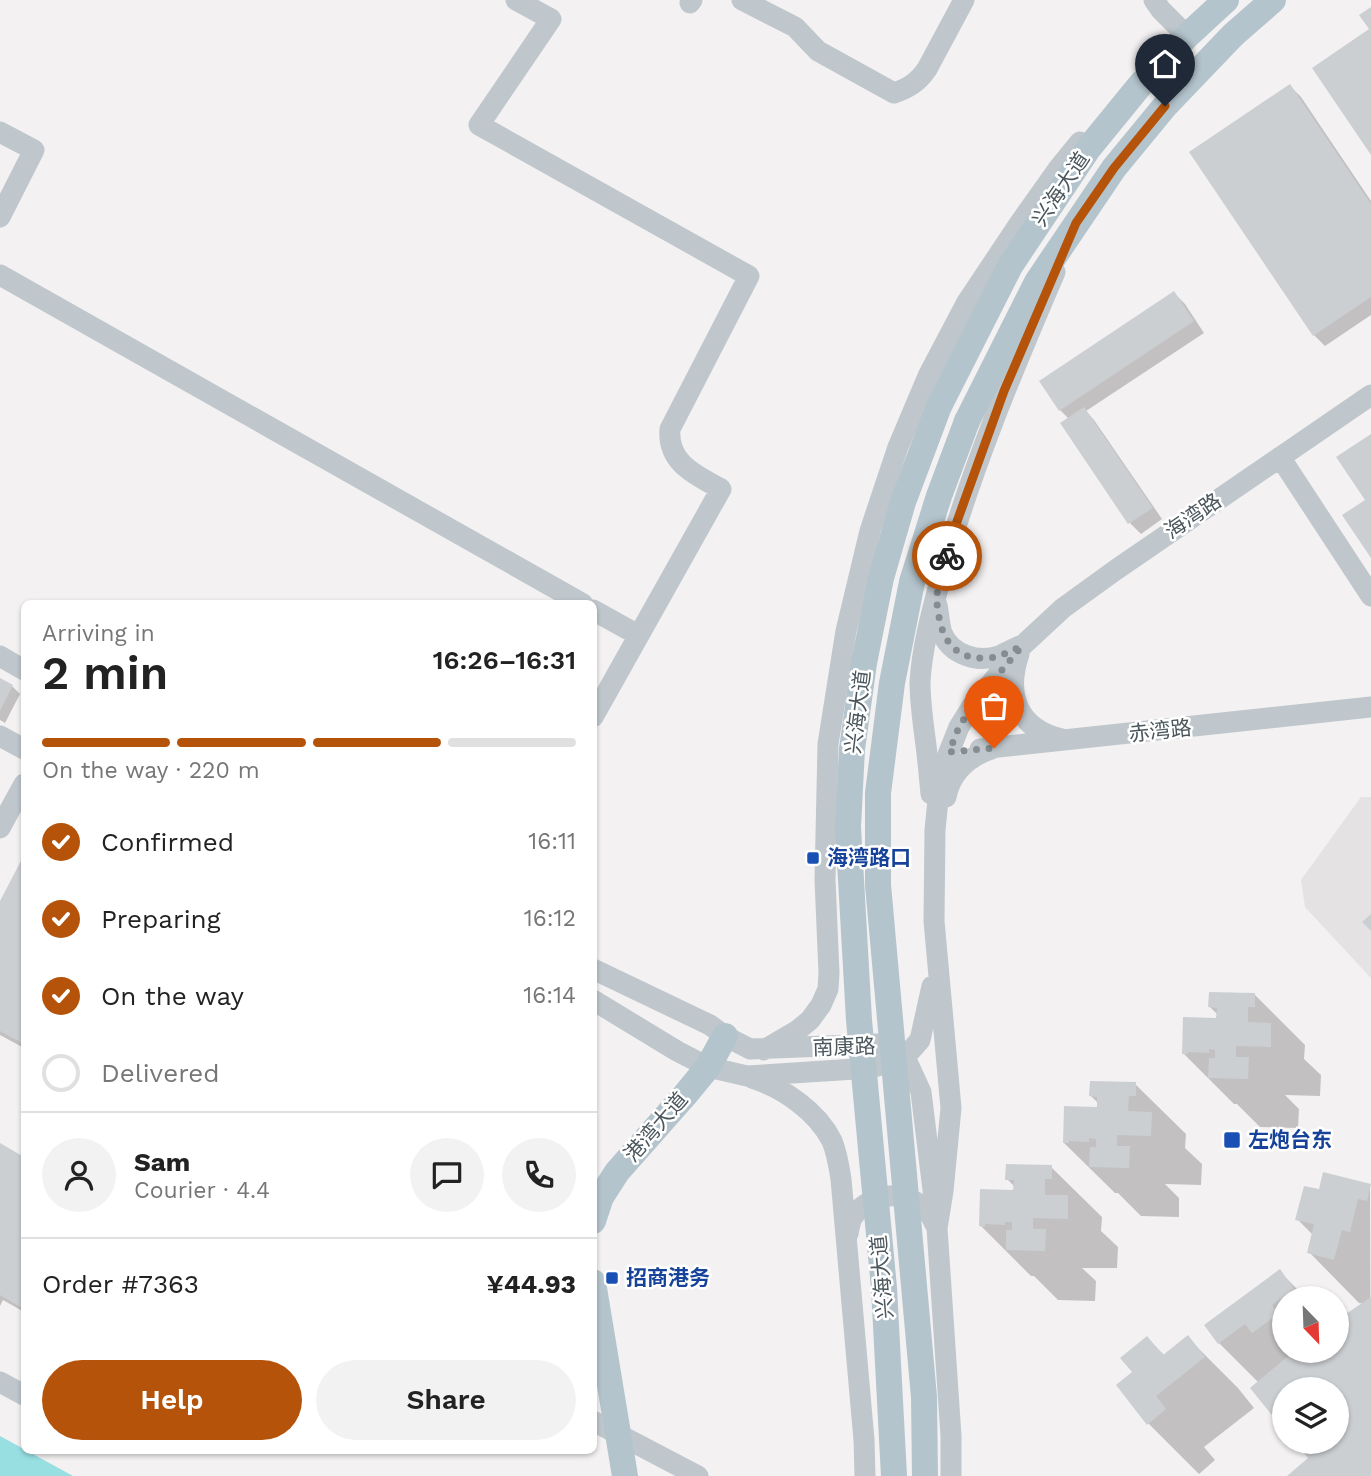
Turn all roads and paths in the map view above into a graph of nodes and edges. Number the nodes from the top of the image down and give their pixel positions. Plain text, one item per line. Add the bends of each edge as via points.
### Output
1 (516, 0) edge
2 (742, 0) edge
3 (964, 0) edge
4 (1154, 0) edge
5 (1226, 0) edge
6 (1273, 0) edge
7 (1187, 36) junction
8 (0, 132) edge
9 (0, 217) edge
10 (1076, 223) junction
11 (0, 275) edge
12 (1371, 395) edge
13 (1280, 457) junction
14 (936, 596) junction
15 (1371, 596) edge
16 (576, 600) edge
17 (597, 612) edge
18 (638, 635) junction
19 (1022, 646) junction
20 (0, 656) edge
21 (21, 668) edge
22 (1371, 707) edge
23 (597, 710) edge
24 (0, 736) edge
25 (1069, 740) junction
26 (21, 748) edge
27 (994, 748) junction
28 (949, 752) junction
29 (21, 790) edge
30 (0, 828) edge
31 (935, 830) junction
32 (937, 960) junction
33 (597, 972) edge
34 (597, 1002) edge
35 (725, 1037) junction
36 (764, 1050) junction
37 (905, 1057) junction
38 (708, 1066) junction
39 (747, 1076) junction
40 (597, 1209) edge
41 (937, 1228) junction
42 (846, 1239) junction
43 (597, 1306) edge
44 (0, 1382) edge
45 (21, 1393) edge
46 (597, 1423) edge
47 (618, 1435) junction
48 (625, 1476) edge
49 (698, 1476) edge
50 (865, 1476) edge
51 (894, 1476) edge
52 (925, 1476) edge
53 (951, 1476) edge

1 - 18 street via 551,19 479,125 749,276 670,429 671,446 680,463 721,489
2 - 3 street via 795,27 818,51 894,93 921,78
4 - 7 street
5 - 7 main road, 兴海大道
6 - 10 main road, 兴海大道 via 1165,106
7 - 36 street, 兴海大道 via 1087,133 1058,169 967,302 913,411 870,531 846,631 828,744 828,989 810,1020
7 - 51 main road, 兴海大道, bridge via 1088,149 1010,266 939,406 903,502 863,663 848,827
8 - 9 street via 34,150
10 - 14 street, 兴海大道 via 999,404
10 - 52 main road, 兴海大道, bridge via 1037,282 967,421 939,496 912,582 892,683 878,793 878,885 924,1397
11 - 16 street
12 - 13 street, 海湾路
13 - 15 street
13 - 19 street, 海湾路 via 1116,569
14 - 19 street via 943,635 962,653 985,659
14 - 31 street, 兴海大道 via 920,680
17 - 18 street
18 - 23 street
19 - 25 street via 1013,677 1020,711 1033,727
19 - 28 street, 海湾路 via 972,706
20 - 21 street
22 - 25 street, 赤湾路
24 - 26 street
25 - 27 street, 赤湾路
27 - 28 street, 赤湾路
27 - 32 street, 兴海大道 via 969,759 948,786 944,912
28 - 31 street, 兴海大道 via 940,780
29 - 30 street
31 - 32 street, 兴海大道
32 - 37 street via 920,1040
32 - 41 street, 兴海大道 via 951,1108
33 - 35 street, 南康路 via 710,1025
34 - 38 street, 南康路
35 - 36 street, 南康路
35 - 38 main road, 港湾大道
36 - 37 street, 南康路 via 877,1044
37 - 39 street, 南康路 via 871,1068
37 - 41 street via 921,1093
38 - 39 street, 南康路
38 - 40 main road, 港湾大道 via 617,1172
39 - 42 street, 兴海大道 via 788,1095 832,1141 841,1179
41 - 42 street via 926,1209 908,1197 887,1195 866,1203 852,1219
41 - 53 street, 兴海大道
42 - 50 street, 兴海大道
43 - 47 main road
44 - 45 street
46 - 47 street
47 - 48 main road
47 - 49 street

